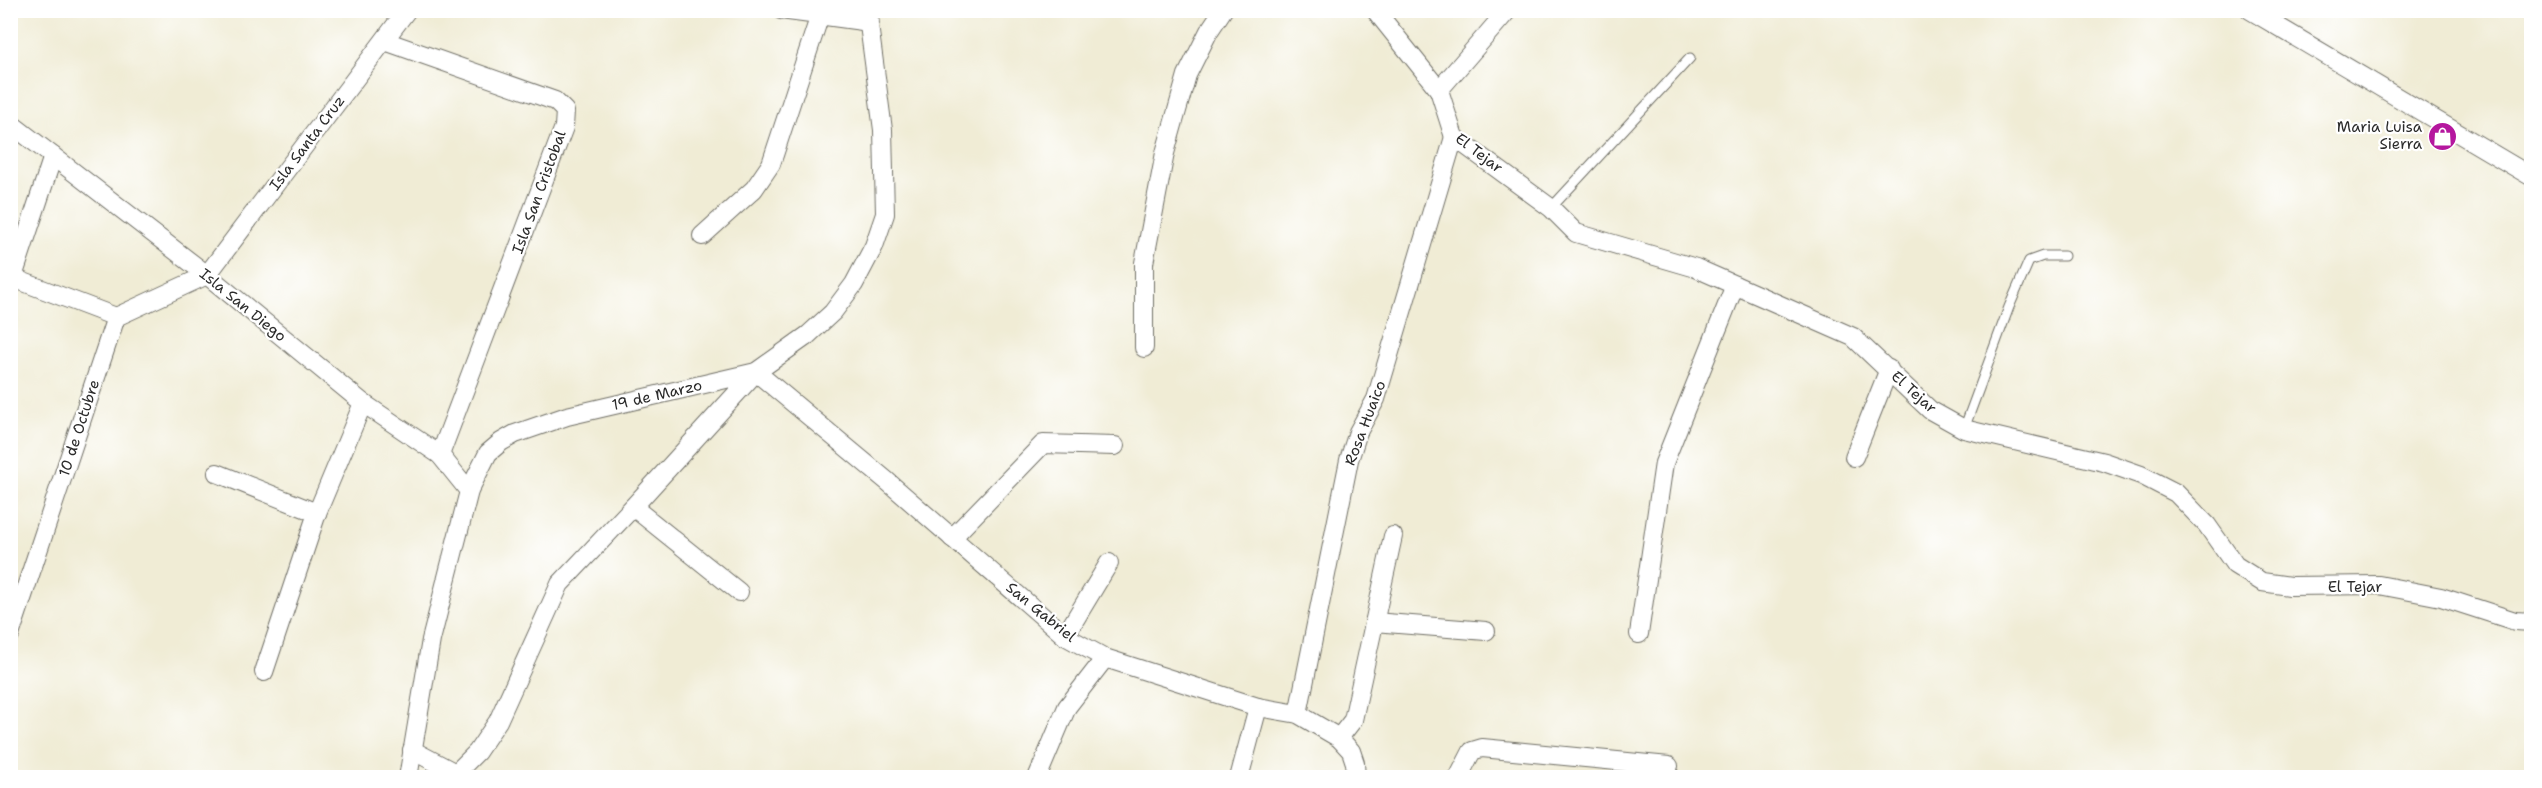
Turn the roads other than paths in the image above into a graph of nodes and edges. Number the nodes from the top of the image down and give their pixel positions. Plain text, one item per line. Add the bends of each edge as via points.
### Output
1 (407, 10) edge
2 (781, 10) edge
3 (1223, 10) edge
4 (1375, 10) edge
5 (1508, 10) edge
6 (2250, 10) edge
7 (820, 15) junction
8 (866, 18) edge
9 (385, 41) junction
10 (1690, 58) dead end
11 (1439, 90) junction
12 (10, 123) edge
13 (1454, 137) junction
14 (53, 156) junction
15 (2532, 177) edge
16 (1551, 208) junction
17 (702, 236) dead end
18 (2064, 256) dead end
19 (207, 275) junction
20 (12, 282) edge
21 (1735, 285) junction
22 (116, 317) junction
23 (1144, 348) dead end
24 (1889, 369) junction
25 (756, 372) junction
26 (363, 403) junction
27 (1964, 429) junction
28 (1115, 446) dead end
29 (1854, 457) dead end
30 (442, 458) junction
31 (217, 473) dead end
32 (467, 489) junction
33 (633, 507) junction
34 (317, 513) junction
35 (1393, 536) dead end
36 (952, 538) junction
37 (1109, 564) dead end
38 (18, 586) edge
39 (739, 592) dead end
40 (1374, 622) junction
41 (2532, 622) edge
42 (1486, 631) dead end
43 (1639, 634) dead end
44 (10, 635) edge
45 (1065, 636) junction
46 (1105, 658) junction
47 (264, 672) dead end
48 (1258, 707) junction
49 (1298, 714) junction
50 (1339, 738) junction
51 (412, 750) junction
52 (1668, 766) dead end
53 (460, 775) edge
54 (408, 777) edge
55 (1037, 777) edge
56 (1239, 777) edge
57 (1356, 777) edge
58 (1458, 777) edge

1 - 9 street, Isla Santa Cruz
2 - 7 street
3 - 23 street via 1186,75 1165,153 1144,263
4 - 11 street, El Tejar
5 - 11 street
6 - 15 street
7 - 8 street
7 - 17 street via 771,164 754,189
8 - 25 street, 19 de Marzo via 885,173 885,214 854,284 833,312
9 - 19 street, Isla Santa Cruz
9 - 30 street, Isla San Cristobal via 555,101 565,111 564,127
10 - 16 lane
11 - 13 street, El Tejar
12 - 14 street, Isla San Diego
13 - 16 street, El Tejar
13 - 49 street, Rosa Huaico via 1376,399 1358,432 1349,460
14 - 19 street, Isla San Diego
14 - 20 street
16 - 21 street, El Tejar via 1576,233 1696,268
18 - 27 lane via 2028,261
19 - 22 street
19 - 26 street, Isla San Diego
20 - 22 street
21 - 24 street, El Tejar via 1853,336
21 - 43 street via 1664,463
22 - 38 street, 10 de Octubre
24 - 27 street, El Tejar via 1930,410
24 - 29 street
25 - 32 street, 19 de Marzo via 567,416 515,434 488,453
25 - 33 street
25 - 36 street, San Gabriel
26 - 30 street, Isla San Diego
26 - 34 street
27 - 41 street, El Tejar via 2104,462 2141,475 2176,493 2207,525 2235,565 2262,582 2290,586 2379,585 2441,597 2515,621
28 - 36 street via 1043,444
30 - 32 street, Isla San Diego
31 - 34 street
32 - 51 street, 19 de Marzo via 431,640
33 - 39 street
33 - 53 street via 560,584 498,721
34 - 47 street
35 - 40 street
36 - 45 street, San Gabriel
37 - 45 street
38 - 44 street, 10 de Octubre
40 - 42 street
40 - 50 street via 1353,720
45 - 46 street, San Gabriel
46 - 48 street, San Gabriel
46 - 55 street via 1067,707
48 - 49 street, San Gabriel
48 - 56 street
49 - 50 street, San Gabriel
50 - 57 street, San Gabriel via 1351,751
51 - 53 street
51 - 54 street, 19 de Marzo
52 - 58 street via 1482,748 1472,751

